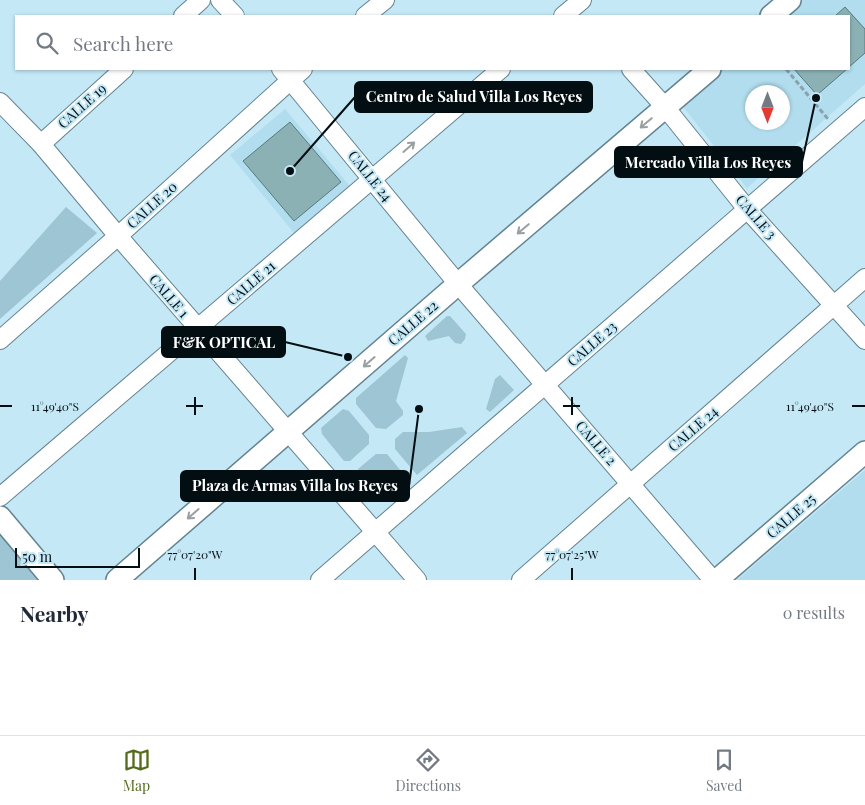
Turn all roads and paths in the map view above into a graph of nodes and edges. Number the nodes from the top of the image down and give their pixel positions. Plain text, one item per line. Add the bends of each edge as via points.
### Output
1 (201, 0) edge
2 (220, 0) edge
3 (385, 0) edge
4 (790, 0) edge
5 (184, 15) edge
6 (233, 15) edge
7 (366, 15) edge
8 (772, 15) edge
9 (123, 70) edge
10 (500, 70) edge
11 (632, 70) edge
12 (709, 70) edge
13 (787, 70) edge
14 (291, 72) edge
15 (1, 105) edge
16 (665, 107) junction
17 (865, 107) edge
18 (838, 130) junction
19 (40, 144) junction
20 (372, 179) junction
21 (747, 209) junction
22 (118, 236) junction
23 (865, 278) edge
24 (458, 284) junction
25 (834, 305) junction
26 (198, 328) junction
27 (0, 340) edge
28 (865, 340) edge
29 (545, 385) junction
30 (288, 432) junction
31 (865, 452) edge
32 (630, 484) junction
33 (0, 497) edge
34 (0, 517) edge
35 (375, 532) junction
36 (53, 580) edge
37 (117, 580) edge
38 (320, 580) edge
39 (417, 580) edge
40 (520, 580) edge
41 (713, 580) edge
42 (718, 580) edge

1 - 5 street
2 - 6 street
3 - 7 street
4 - 8 street
9 - 19 street, CALLE 19
20 -> 10 street, CALLE 21
11 - 16 street, CALLE 3
12 - 16 street, CALLE 22
13 - 18 path
14 - 20 street, CALLE 24
14 - 22 street, CALLE 20
15 - 19 street, CALLE 1
16 - 21 street, CALLE 3
16 -> 24 street, CALLE 22
17 - 18 street, CALLE 23
18 - 21 street, CALLE 23
19 - 22 street, CALLE 1
20 - 24 street, CALLE 24
20 - 26 street, CALLE 21
21 - 25 street, CALLE 3
21 - 29 street, CALLE 23
22 - 26 street, CALLE 1
22 - 27 street, CALLE 20
23 - 25 street, CALLE 24
24 - 29 street, CALLE 2
24 -> 30 street, CALLE 22
25 - 28 street, CALLE 3
25 - 32 street, CALLE 24
26 - 30 street, CALLE 1
26 - 33 street, CALLE 21
29 - 32 street, CALLE 2
29 - 35 street, CALLE 23
30 - 35 street, CALLE 1
30 -> 37 street, CALLE 22
31 - 42 street, CALLE 25
32 - 40 street, CALLE 24
32 - 41 street, CALLE 2
34 - 36 street
35 - 38 street, CALLE 23
35 - 39 street, CALLE 1

